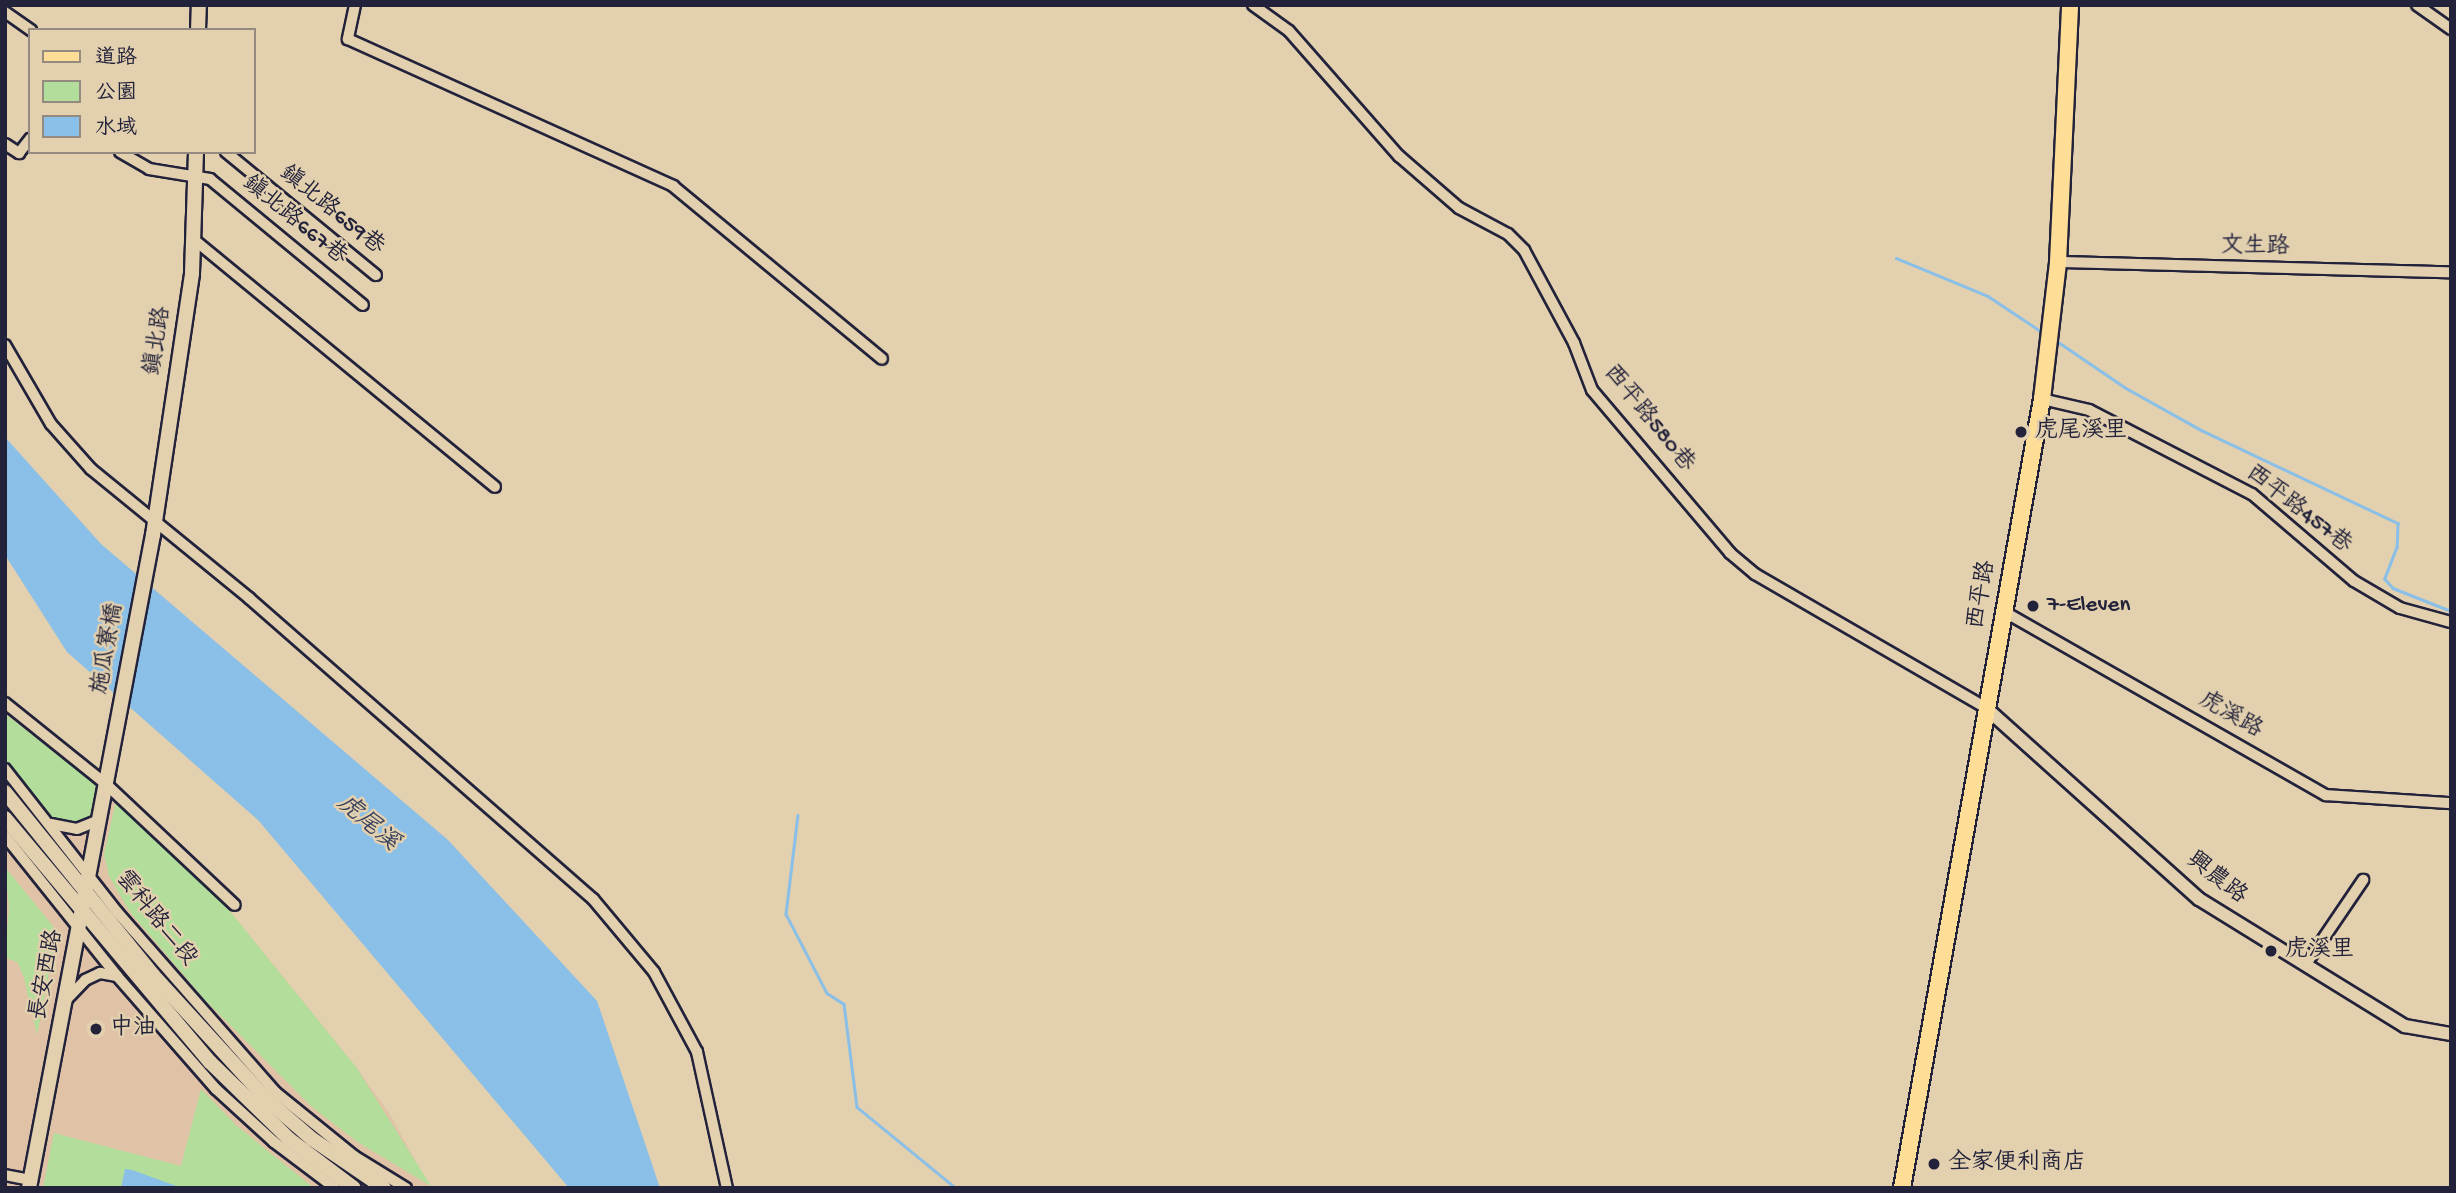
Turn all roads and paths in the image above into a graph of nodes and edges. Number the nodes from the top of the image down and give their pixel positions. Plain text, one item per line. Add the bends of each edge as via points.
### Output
1 (199, 5) edge
2 (355, 5) edge
3 (1253, 5) edge
4 (2070, 5) edge
5 (2417, 5) edge
6 (5, 12) edge
7 (29, 28) edge
8 (198, 28) edge
9 (2451, 29) edge
10 (28, 142) edge
11 (5, 144) edge
12 (123, 154) edge
13 (196, 154) edge
14 (228, 154) edge
15 (195, 174) junction
16 (192, 238) junction
17 (2059, 262) junction
18 (2451, 272) edge
19 (376, 275) dead end
20 (363, 305) dead end
21 (5, 345) edge
22 (882, 359) dead end
23 (2042, 399) junction
24 (495, 487) dead end
25 (154, 529) junction
26 (2003, 611) junction
27 (2451, 622) edge
28 (5, 703) edge
29 (1986, 708) junction
30 (5, 769) edge
31 (108, 778) junction
32 (5, 792) edge
33 (2451, 803) edge
34 (5, 818) edge
35 (99, 820) junction
36 (51, 824) junction
37 (5, 836) edge
38 (88, 869) junction
39 (2363, 880) dead end
40 (86, 890) junction
41 (235, 905) dead end
42 (82, 920) junction
43 (2306, 964) junction
44 (117, 976) junction
45 (66, 1000) junction
46 (2451, 1034) edge
47 (261, 1106) junction
48 (5, 1175) edge
49 (30, 1184) edge
50 (335, 1188) edge
51 (354, 1188) edge
52 (384, 1188) edge
53 (405, 1188) edge
54 (727, 1188) edge
55 (1902, 1188) edge

1 - 8 main road
2 - 22 street via 348,39 673,186
3 - 29 street, 西平路580巷 via 1289,31 1399,156 1460,208 1508,234 1524,250 1574,343 1592,390 1730,553 1755,573
4 - 17 main road, 西平路
5 - 9 street
6 - 7 street
10 - 11 street via 19,153
12 - 15 street via 149,169
13 - 15 main road, 鎮北路
14 - 19 street, 鎮北路659巷
15 - 16 main road, 鎮北路
15 - 20 street, 鎮北路667巷 via 210,179
16 - 24 street
16 - 25 main road, 鎮北路 via 192,273
17 - 18 street, 文生路
17 - 23 main road, 西平路
21 - 25 street via 51,424
23 - 26 main road, 西平路
23 - 27 street, 西平路457巷 via 2089,410 2252,494 2354,581 2400,608
25 - 31 main road, 施瓜寮橋
25 - 54 street via 249,598 593,899 654,972 697,1052
26 - 29 main road, 西平路
26 - 33 street, 虎溪路 via 2326,795
28 - 31 street
29 - 43 street, 興農路 via 2199,898
29 - 55 main road, 西平路
30 - 36 street, 雲科路二段
31 - 35 main road, 長安西路
31 - 41 street
32 - 40 main road, 雲科路二段
34 - 42 main road
35 - 36 street via 77,829
35 - 38 main road, 長安西路
36 - 38 street, 雲科路二段
37 - 42 street
38 - 40 main road, 長安西路
38 - 47 street, 雲科路二段
39 - 43 street
40 - 42 main road, 長安西路
40 - 47 main road, 雲科路二段
42 - 44 street
42 - 45 main road, 長安西路
42 - 47 main road via 163,1011
43 - 46 street, 興農路 via 2405,1026
44 - 45 street via 100,973 85,980
44 - 47 street
45 - 49 main road, 長安西路
47 - 50 street
47 - 51 main road
47 - 52 main road
47 - 53 street
48 - 49 street

